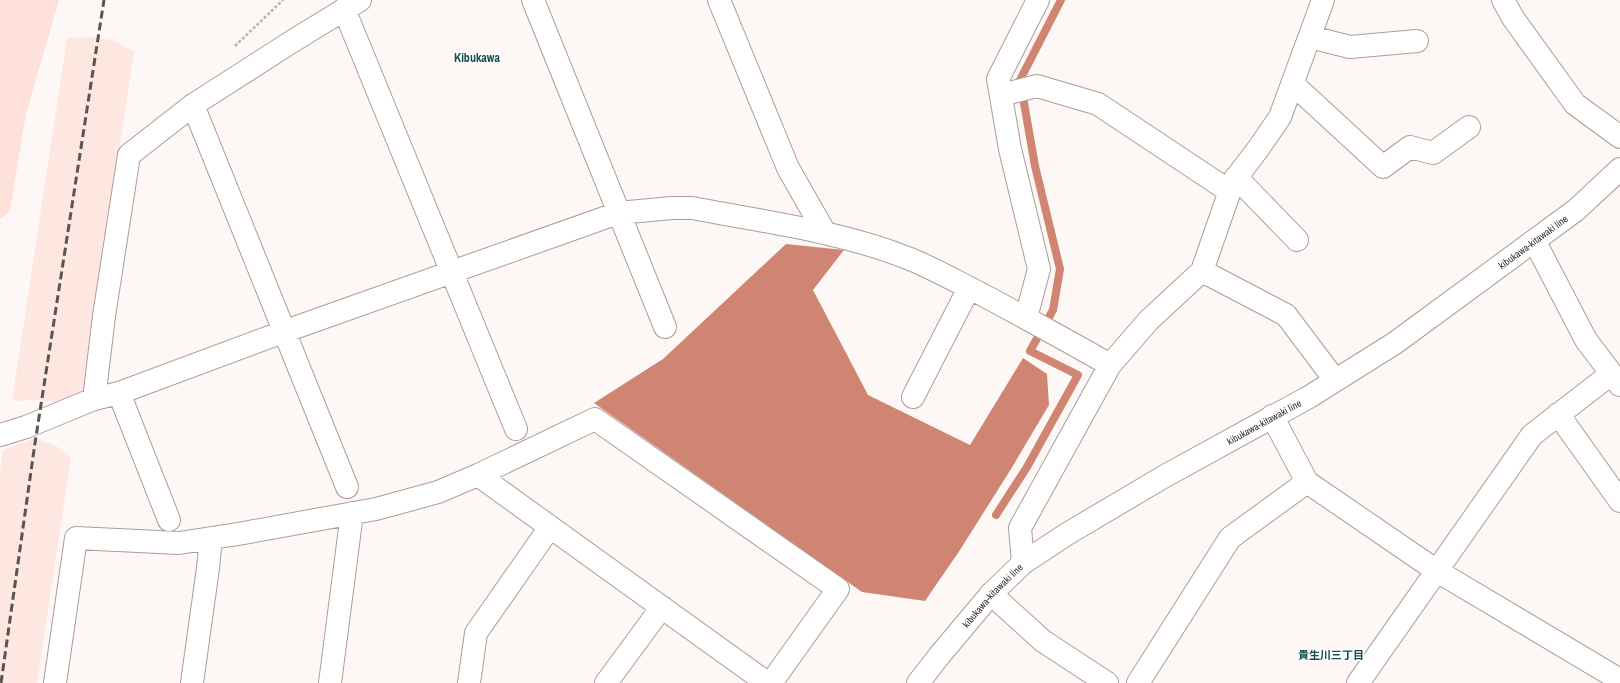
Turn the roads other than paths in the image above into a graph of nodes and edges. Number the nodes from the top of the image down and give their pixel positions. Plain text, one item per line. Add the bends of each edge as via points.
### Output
1 (533, 0) edge
2 (719, 0) edge
3 (1038, 0) edge
4 (1323, 0) edge
5 (1503, 0) edge
6 (352, 4) edge
7 (1310, 37) junction
8 (1417, 41) dead end
9 (1293, 84) junction
10 (1001, 95) junction
11 (193, 106) junction
12 (1469, 128) dead end
13 (1620, 137) edge
14 (1620, 169) edge
15 (1233, 184) junction
16 (618, 213) junction
17 (825, 232) junction
18 (1296, 240) dead end
19 (1535, 242) junction
20 (1202, 271) junction
21 (452, 272) junction
22 (969, 288) junction
23 (1038, 324) junction
24 (664, 327) dead end
25 (283, 332) junction
26 (1110, 365) junction
27 (1335, 380) junction
28 (1616, 380) edge
29 (119, 393) junction
30 (913, 396) dead end
31 (94, 399) junction
32 (1558, 414) junction
33 (1272, 416) junction
34 (516, 429) dead end
35 (0, 435) edge
36 (478, 475) junction
37 (1307, 482) junction
38 (347, 487) dead end
39 (1620, 501) edge
40 (352, 513) junction
41 (169, 520) dead end
42 (550, 527) junction
43 (211, 538) junction
44 (1022, 563) junction
45 (1437, 571) junction
46 (991, 594) junction
47 (662, 607) junction
48 (1620, 680) edge
49 (55, 683) edge
50 (192, 683) edge
51 (330, 683) edge
52 (469, 683) edge
53 (606, 683) edge
54 (767, 683) edge
55 (771, 683) edge
56 (918, 683) edge
57 (1107, 683) edge
58 (1138, 683) edge
59 (1358, 683) edge

1 - 16 street
2 - 17 street via 788,168
3 - 10 street via 998,79
4 - 7 street
5 - 13 street via 1513,18 1575,104
6 - 11 street
6 - 21 street
7 - 8 street via 1350,47
7 - 9 street
9 - 12 street via 1383,167 1410,147 1433,153
9 - 15 street via 1280,117
10 - 15 street via 1038,86 1098,104
10 - 23 street via 1010,149 1039,268
11 - 25 street
11 - 31 street via 129,155
14 - 19 street, kibukawa-kitawaki line via 1576,210
15 - 18 street
15 - 20 street
16 - 17 street via 692,208
16 - 21 street
16 - 24 street
17 - 22 street via 910,259
19 - 27 street, kibukawa-kitawaki line via 1395,344
19 - 28 street via 1586,340
20 - 26 street via 1149,320
20 - 27 street via 1286,315
21 - 25 street
21 - 34 street
22 - 23 street
22 - 30 street
23 - 26 street
25 - 29 street
25 - 38 street
26 - 44 street via 1020,528
27 - 33 street, kibukawa-kitawaki line
28 - 32 street
29 - 31 street
29 - 41 street
31 - 35 street
32 - 39 street
32 - 45 street via 1532,435
33 - 37 street
33 - 44 street, kibukawa-kitawaki line via 1164,476
36 - 40 street via 438,492
36 - 42 street
36 - 55 street via 595,419 838,589
37 - 45 street
37 - 58 street via 1230,538
40 - 43 street
40 - 51 street
42 - 47 street
42 - 52 street via 476,633
43 - 49 street via 179,543 76,538
43 - 50 street
44 - 46 street, kibukawa-kitawaki line
45 - 48 street
45 - 59 street
46 - 56 street, kibukawa-kitawaki line
46 - 57 street via 1043,641
47 - 53 street
47 - 54 street

